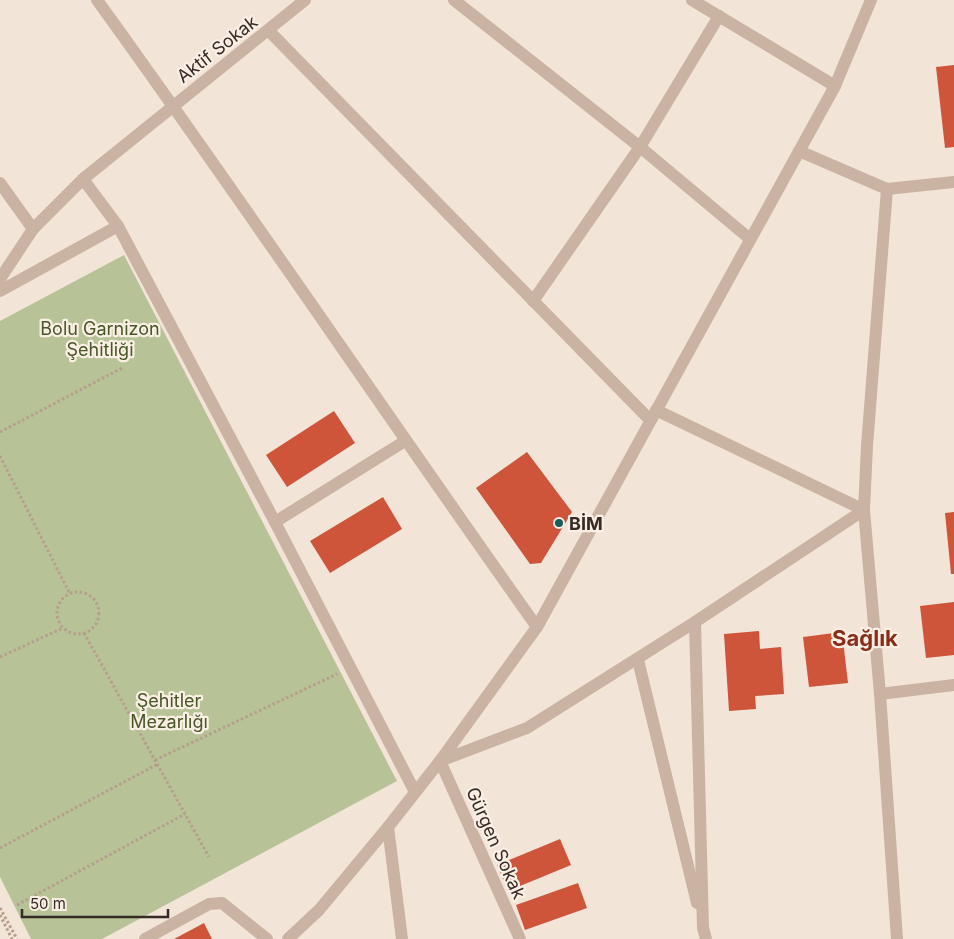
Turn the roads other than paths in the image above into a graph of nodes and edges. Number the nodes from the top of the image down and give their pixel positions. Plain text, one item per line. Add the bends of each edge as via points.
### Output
1 (97, 0) edge
2 (305, 0) edge
3 (454, 0) edge
4 (692, 0) edge
5 (871, 0) edge
6 (719, 16) junction
7 (269, 31) junction
8 (835, 86) junction
9 (174, 106) junction
10 (640, 147) junction
11 (799, 151) junction
12 (83, 179) junction
13 (954, 182) edge
14 (0, 183) edge
15 (887, 189) junction
16 (118, 226) junction
17 (33, 229) junction
18 (750, 239) junction
19 (0, 279) edge
20 (0, 291) edge
21 (533, 301) junction
22 (653, 415) junction
23 (404, 441) junction
24 (864, 510) junction
25 (276, 522) junction
26 (695, 622) junction
27 (537, 627) junction
28 (638, 660) junction
29 (954, 685) edge
30 (880, 694) junction
31 (440, 761) junction
32 (416, 792) junction
33 (388, 827) junction
34 (319, 910) junction
35 (705, 933) edge
36 (145, 939) edge
37 (267, 939) edge
38 (288, 939) edge
39 (301, 939) edge
40 (402, 939) edge
41 (520, 939) edge
42 (897, 939) edge

1 - 9 street
2 - 7 street, Aktif Sokak
3 - 10 street
4 - 6 street
5 - 8 street
6 - 8 street
6 - 10 street
7 - 9 street, Aktif Sokak
7 - 21 street
8 - 11 street
9 - 12 street, Aktif Sokak
9 - 23 street
10 - 18 street
10 - 21 street
11 - 15 street
11 - 18 street
12 - 16 street
12 - 17 street, Aktif Sokak
13 - 15 street
14 - 17 street
15 - 24 street
16 - 20 street
16 - 25 street
17 - 19 street, Aktif Sokak
18 - 22 street
21 - 22 street
22 - 24 street
22 - 27 street
23 - 25 street
23 - 27 street
24 - 26 street
24 - 30 street
25 - 32 street
26 - 28 street
26 - 35 street
27 - 31 street
28 - 31 street via 526,728
28 - 35 street
29 - 30 street
30 - 42 street
31 - 32 street
31 - 41 street, Gürgen Sokak
32 - 33 street
33 - 34 street
33 - 40 street
34 - 38 street
34 - 39 street
36 - 37 street via 209,904 222,903

